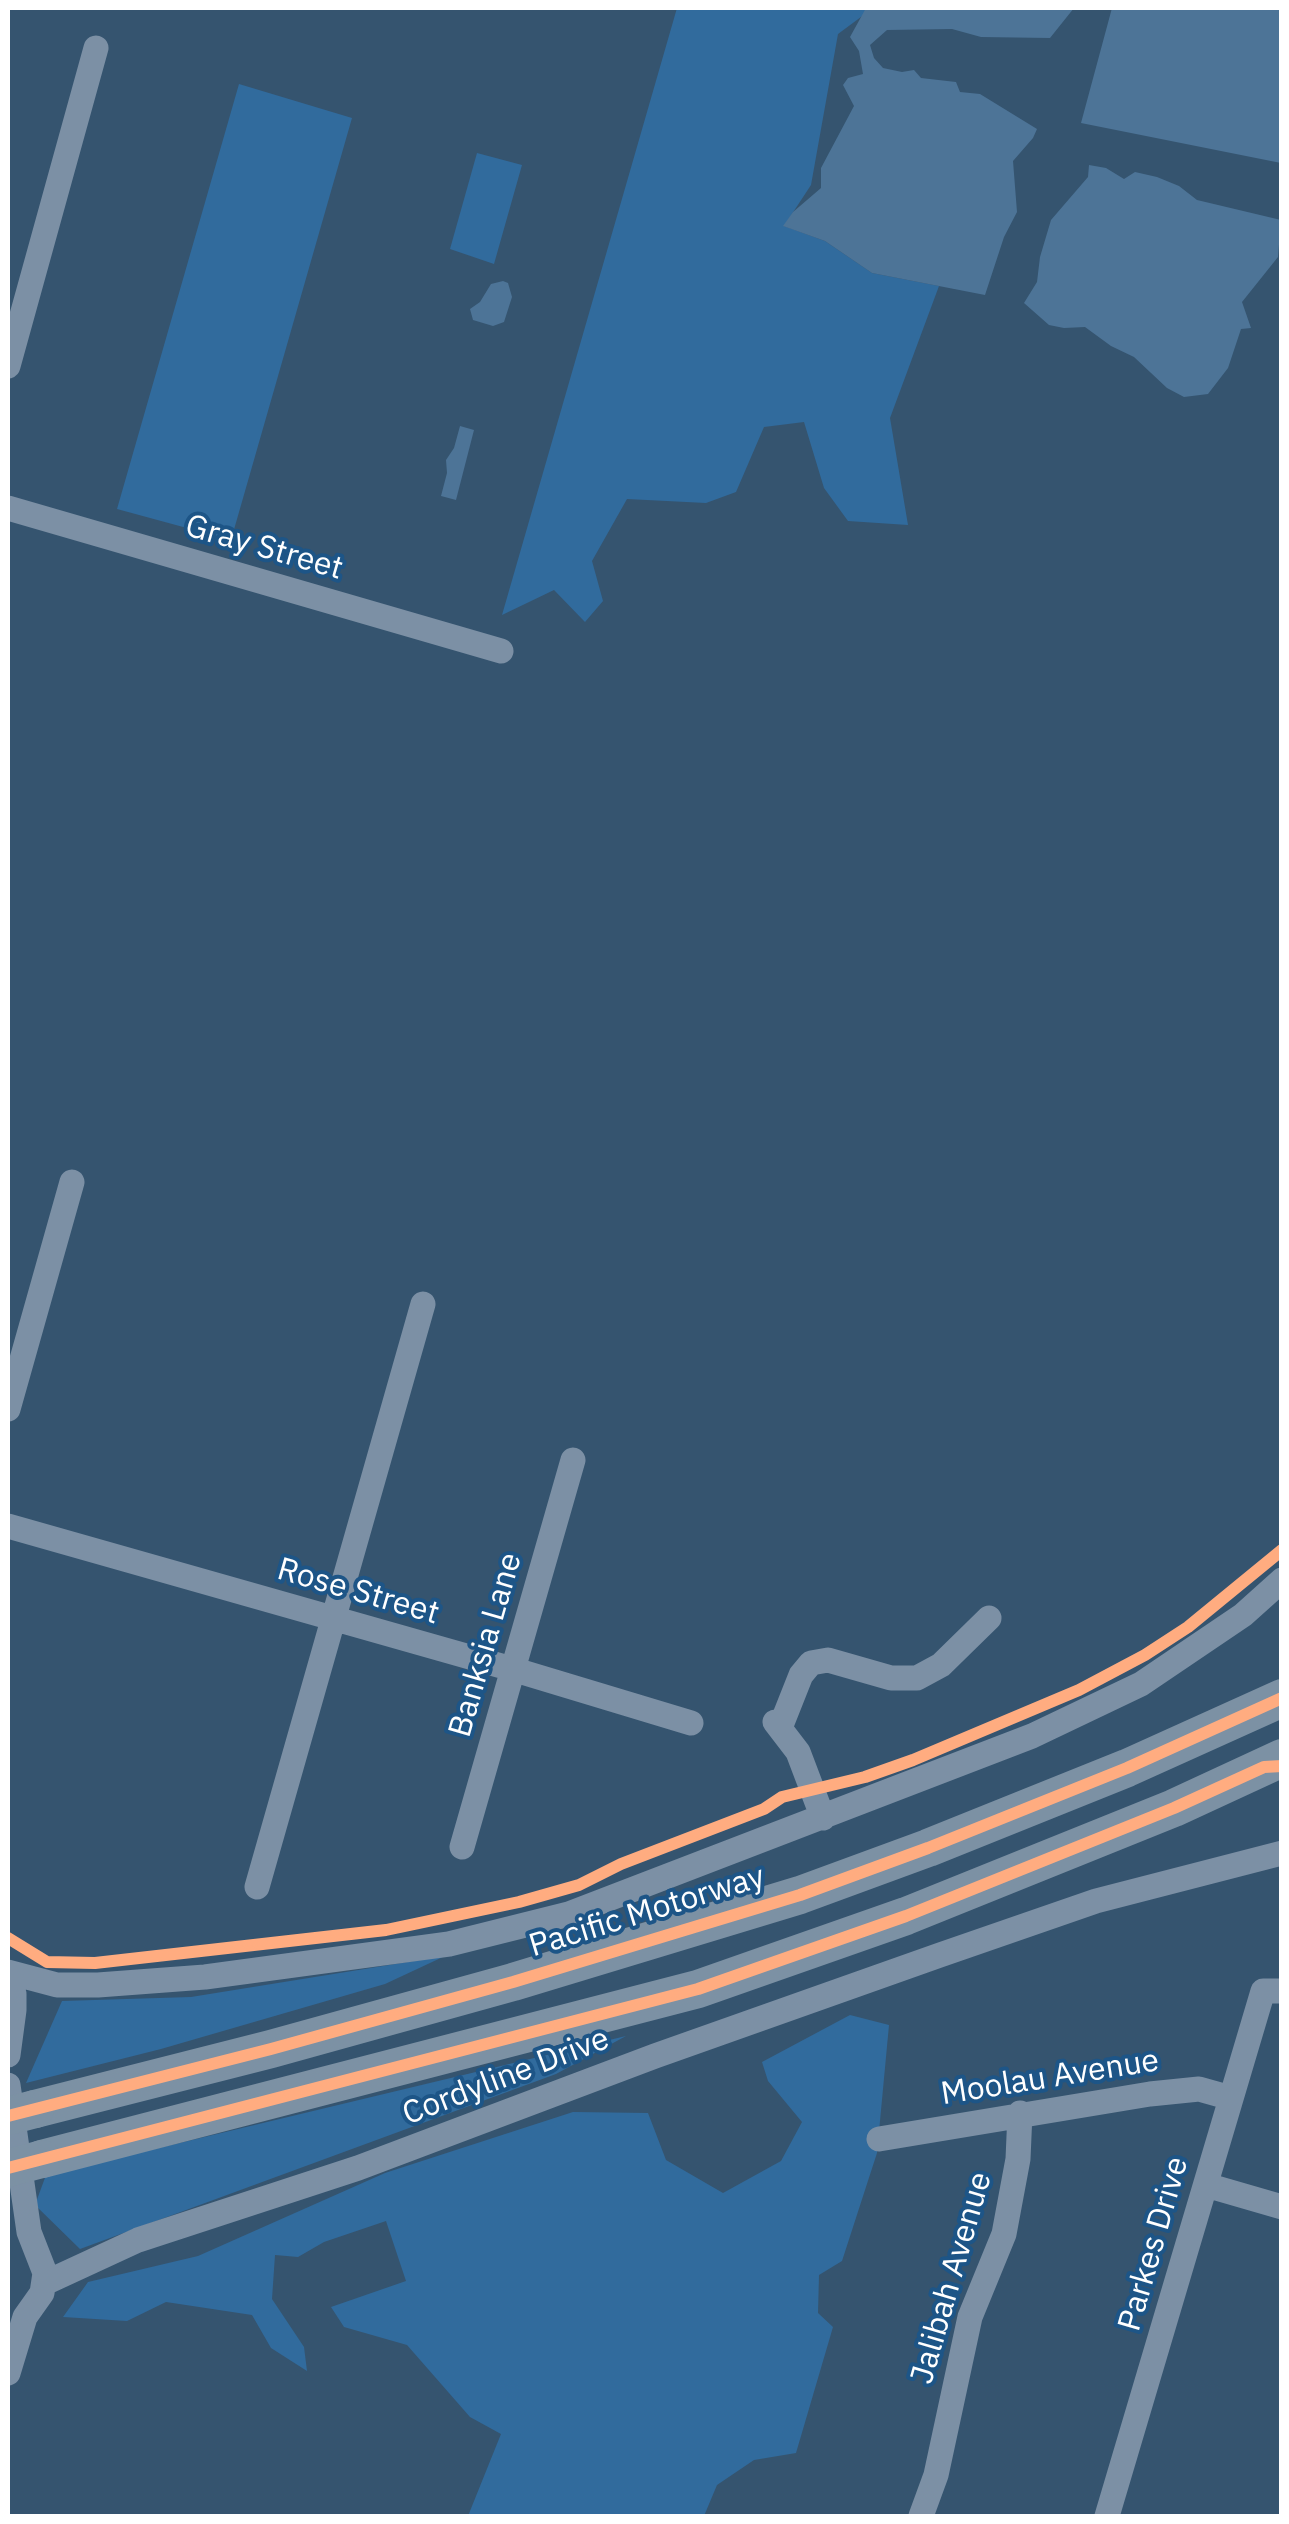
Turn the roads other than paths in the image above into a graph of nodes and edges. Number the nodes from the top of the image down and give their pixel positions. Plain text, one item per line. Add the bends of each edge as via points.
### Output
1 (96, 48) dead end
2 (8, 366) edge
3 (8, 508) edge
4 (502, 652) dead end
5 (72, 1182) dead end
6 (422, 1304) dead end
7 (8, 1409) edge
8 (573, 1460) dead end
9 (8, 1526) edge
10 (1282, 1580) edge
11 (989, 1618) dead end
12 (334, 1620) junction
13 (512, 1669) junction
14 (1282, 1698) edge
15 (690, 1723) dead end
16 (1276, 1764) edge
17 (823, 1818) junction
18 (462, 1847) dead end
19 (1282, 1853) edge
20 (257, 1886) dead end
21 (8, 1975) edge
22 (1272, 1991) edge
23 (8, 2055) edge
24 (1231, 2098) junction
25 (17, 2103) edge
26 (1020, 2114) junction
27 (879, 2139) dead end
28 (24, 2164) edge
29 (1206, 2184) junction
30 (1282, 2207) edge
31 (40, 2293) junction
32 (8, 2315) edge
33 (8, 2373) edge
34 (921, 2516) edge
35 (1107, 2516) edge

1 - 2 street
3 - 4 street, Gray Street
5 - 7 street
6 - 12 street
8 - 13 street, Banksia Lane
9 - 12 street, Rose Street
10 - 17 street via 1243,1615 1141,1684 1032,1736
11 - 17 street via 942,1665 917,1678 890,1678 824,1660 801,1675 778,1725 798,1752
12 - 13 street, Rose Street
12 - 20 street
13 - 15 street, Rose Street
13 - 18 street, Banksia Lane
14 - 25 highway, Pacific Motorway via 1127,1768 800,1895 271,2049
16 - 28 highway via 906,1916 698,1989
17 - 21 street via 569,1914 449,1944 98,1986
19 - 31 street, Cordyline Drive via 1096,1901 940,1955 358,2168 138,2240
21 - 23 street via 14,1994
22 - 24 street, Parkes Drive
24 - 26 street, Moolau Avenue via 1199,2089
24 - 29 street, Parkes Drive
25 - 31 street via 29,2232 43,2262
26 - 27 street, Moolau Avenue
26 - 34 street, Jalibah Avenue via 1004,2234 970,2317
29 - 30 street
29 - 35 street, Parkes Drive
31 - 32 street, Cordyline Drive via 25,2310
31 - 33 street

